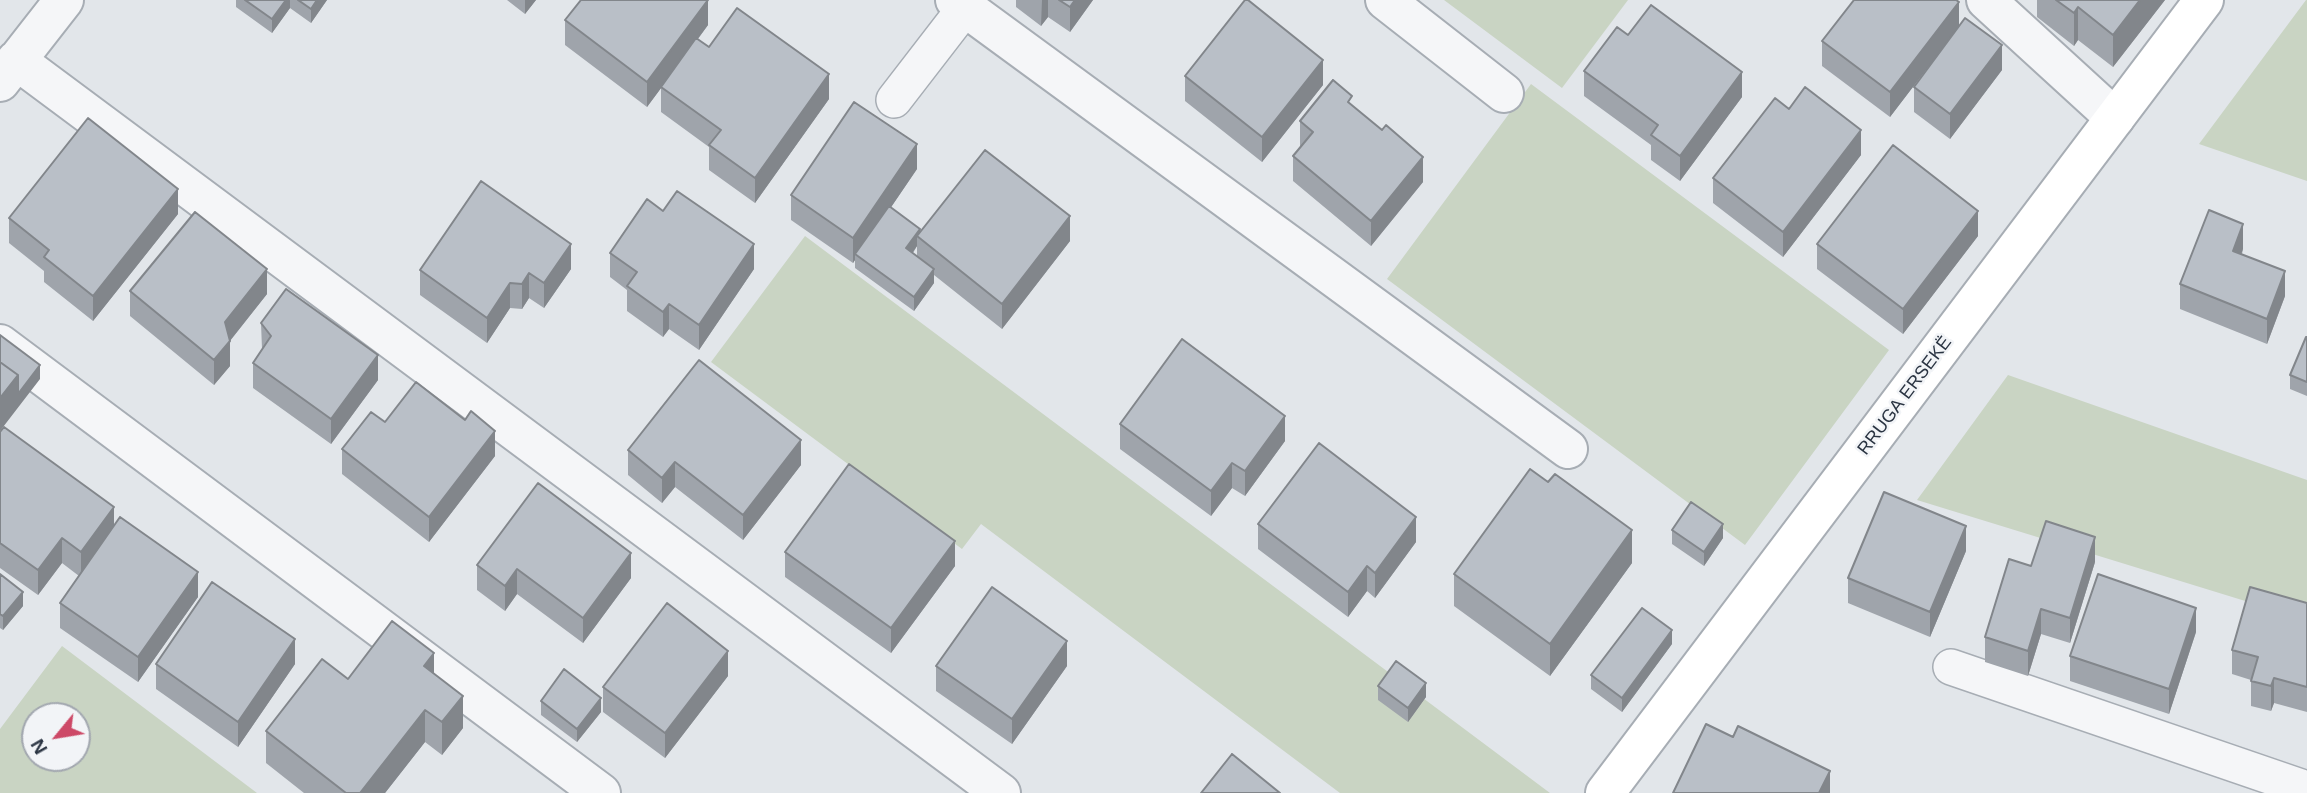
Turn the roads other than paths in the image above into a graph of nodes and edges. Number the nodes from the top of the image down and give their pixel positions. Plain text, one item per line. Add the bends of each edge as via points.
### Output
1 (64, 0) edge
2 (1385, 0) edge
3 (1986, 0) edge
4 (2204, 0) edge
5 (960, 4) edge
6 (8, 71) edge
7 (1504, 93) dead end
8 (894, 100) dead end
9 (2115, 118) junction
10 (0, 344) edge
11 (1568, 449) dead end
12 (1951, 667) dead end
13 (2307, 789) edge
14 (601, 793) edge
15 (1001, 793) edge
16 (1605, 793) edge

1 - 6 street
2 - 7 street
3 - 9 street
4 - 9 street, RRUGA ERSEKË
5 - 8 lane
5 - 11 street
6 - 15 street
9 - 16 street, RRUGA ERSEKË
10 - 14 street
12 - 13 lane

